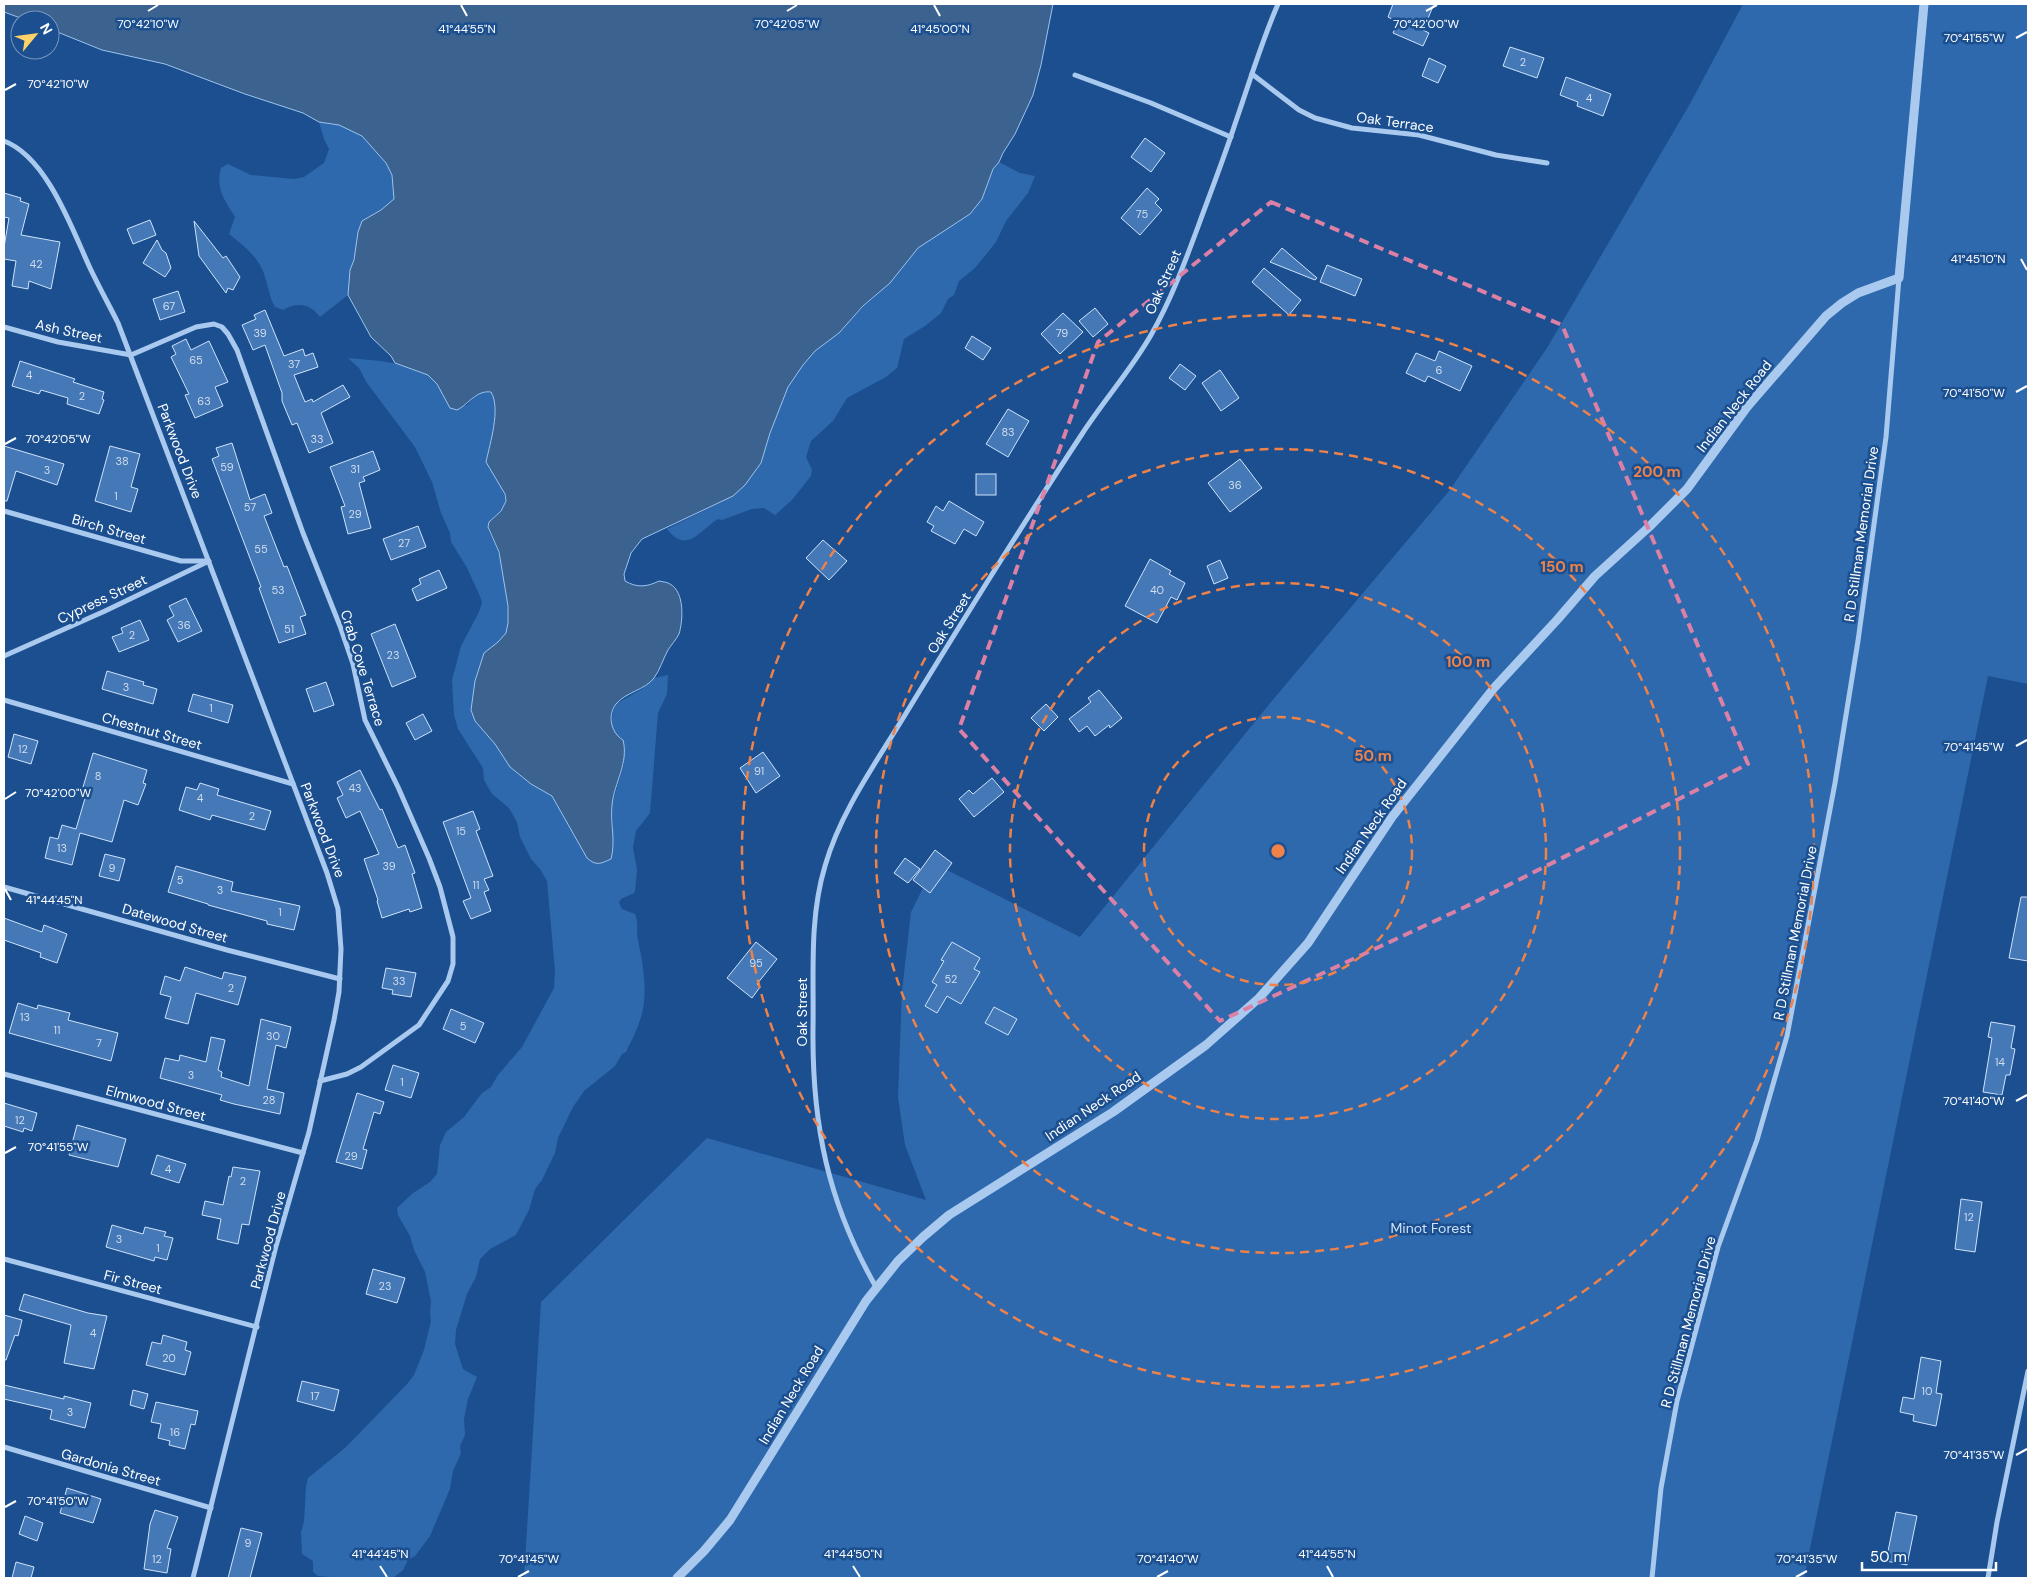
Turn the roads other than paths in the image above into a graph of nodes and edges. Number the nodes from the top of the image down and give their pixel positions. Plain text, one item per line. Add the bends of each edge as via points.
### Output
1 (1278, 4) edge
2 (1924, 4) edge
3 (1252, 74) junction
4 (1075, 75) dead end
5 (1231, 137) junction
6 (4, 140) edge
7 (1547, 163) dead end
8 (1899, 278) junction
9 (4, 327) edge
10 (131, 355) junction
11 (4, 511) edge
12 (210, 561) junction
13 (4, 656) edge
14 (4, 700) edge
15 (293, 784) junction
16 (4, 887) edge
17 (340, 979) junction
18 (4, 1074) edge
19 (320, 1081) junction
20 (303, 1153) junction
21 (4, 1259) edge
22 (876, 1287) junction
23 (257, 1328) junction
24 (2028, 1371) edge
25 (4, 1447) edge
26 (211, 1508) junction
27 (193, 1578) edge
28 (677, 1578) edge
29 (1652, 1578) edge
30 (1988, 1578) edge

1 - 3 street, Oak Street
2 - 8 street
3 - 5 street, Oak Street
3 - 7 street, Oak Terrace via 1299,110 1315,118 1352,128 1419,135 1496,155
4 - 5 street
5 - 22 street, Oak Street via 1181,274 1153,332 1082,433 953,637 867,778 824,868 813,936 815,1106 836,1202 853,1244
6 - 10 street, Parkwood Drive via 27,154 57,199
8 - 22 street, Indian Neck Road via 1858,293 1826,316 1747,407 1687,488 1595,576 1494,688 1392,817 1308,943 1259,998 1206,1045 1120,1107 949,1215 910,1248
8 - 29 street, R D Stillman Memorial Drive via 1886,437 1858,641 1787,1036 1768,1105 1718,1247 1677,1401 1661,1488
9 - 10 street, Ash Street via 58,342
10 - 12 street, Parkwood Drive
10 - 19 street, Crab Cove Terrace via 206,324 222,328 234,342 340,626 366,720 423,844 449,917 454,947 452,972 425,1017 409,1034 361,1067
11 - 12 street, Birch Street via 181,561
12 - 13 street, Cypress Street
12 - 15 street, Parkwood Drive
14 - 15 street, Chestnut Street
15 - 17 street, Parkwood Drive via 335,896 341,934
16 - 17 street, Datewood Street
17 - 19 street, Parkwood Drive
18 - 20 street, Elmwood Street
19 - 20 street, Parkwood Drive
20 - 23 street, Parkwood Drive
21 - 23 street, Fir Street
22 - 28 street, Indian Neck Road via 734,1514 716,1538
23 - 26 street, Parkwood Drive
24 - 30 street
25 - 26 street, Gardonia Street
26 - 27 street, Parkwood Drive

